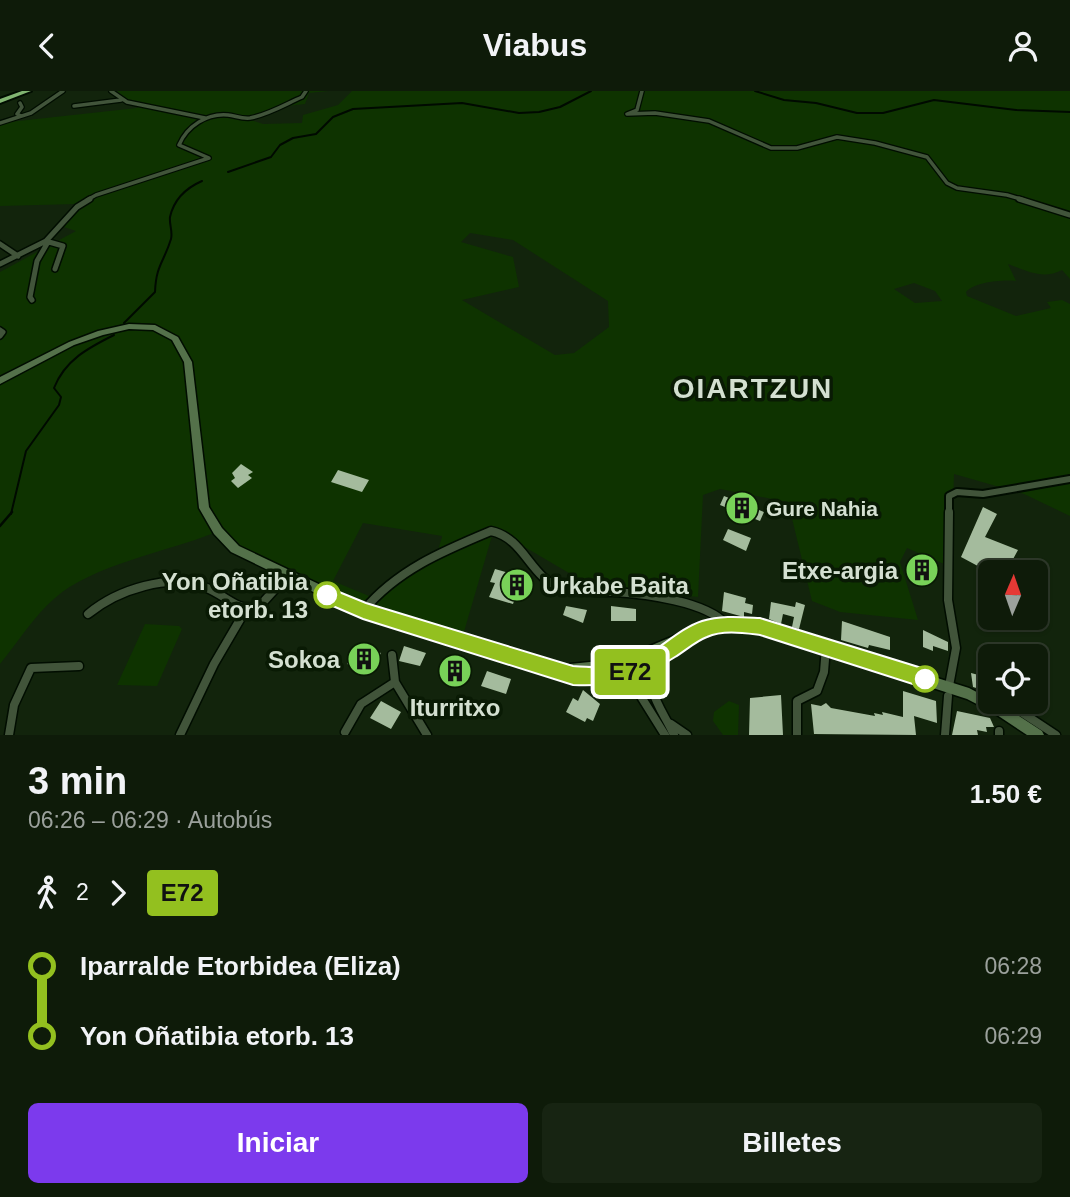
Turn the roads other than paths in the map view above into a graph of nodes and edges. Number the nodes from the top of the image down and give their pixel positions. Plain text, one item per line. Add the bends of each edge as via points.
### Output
1 (17, 91) edge
2 (28, 91) edge
3 (63, 91) edge
4 (111, 91) edge
5 (307, 91) edge
6 (642, 91) edge
7 (0, 98) edge
8 (121, 100) junction
9 (20, 103) dead end
10 (74, 106) dead end
11 (21, 116) junction
12 (207, 118) junction
13 (0, 123) edge
14 (1070, 215) edge
15 (48, 242) junction
16 (0, 244) edge
17 (18, 256) junction
18 (0, 264) edge
19 (55, 269) dead end
20 (32, 300) dead end
21 (0, 330) edge
22 (0, 336) edge
23 (0, 381) edge
24 (197, 439) joint
25 (1070, 479) edge
26 (280, 572) junction
27 (245, 611) junction
28 (363, 611) junction
29 (88, 614) dead end
30 (727, 625) junction
31 (826, 647) junction
32 (656, 654) junction
33 (392, 656) dead end
34 (79, 666) dead end
35 (632, 666) junction
36 (599, 673) junction
37 (396, 682) junction
38 (649, 688) junction
39 (949, 691) junction
40 (639, 695) junction
41 (661, 710) junction
42 (1024, 714) edge
43 (666, 719) junction
44 (345, 732) dead end
45 (9, 735) edge
46 (180, 735) edge
47 (427, 735) edge
48 (669, 735) edge
49 (687, 735) edge
50 (797, 735) edge
51 (945, 735) edge
52 (1038, 735) edge
53 (1056, 735) edge

1 - 7 highway
2 - 7 highway
3 - 11 street
4 - 8 street
5 - 12 street via 248,118
6 - 14 street via 637,110 627,114 709,121 768,148 794,149 837,137 875,143 928,157 947,183 957,188 1007,195
8 - 10 street
8 - 12 street
9 - 11 street via 17,114
11 - 13 street
12 - 15 street via 182,134 179,145 209,158 96,195 77,207
15 - 17 street
15 - 19 street via 63,246
15 - 20 street via 37,261
16 - 17 street
17 - 18 street
21 - 22 street
23 - 24 main road via 82,337 115,328 156,330 176,338 184,349
24 - 26 main road via 204,508 213,525 235,549
25 - 39 street via 949,496 948,600 956,649
26 - 27 street via 276,588 256,610
26 - 28 main road
27 - 29 street via 204,586 186,582 116,596
27 - 46 street
28 - 30 street via 413,566 491,531 502,531 552,585 710,611
28 - 36 main road via 547,669 573,675
30 - 31 main road via 760,627
30 - 32 main road via 704,629
31 - 39 main road
31 - 50 street via 817,691 797,701
32 - 35 main road
32 - 38 street
33 - 37 street
34 - 45 street via 31,668 14,705
35 - 36 main road
35 - 38 street
35 - 40 street
36 - 40 street via 621,681
37 - 44 street via 361,704
37 - 47 street
38 - 41 street
39 - 51 street
39 - 52 main road via 988,703
40 - 41 street
40 - 48 street
41 - 43 street
42 - 53 street
43 - 48 street
43 - 49 street

